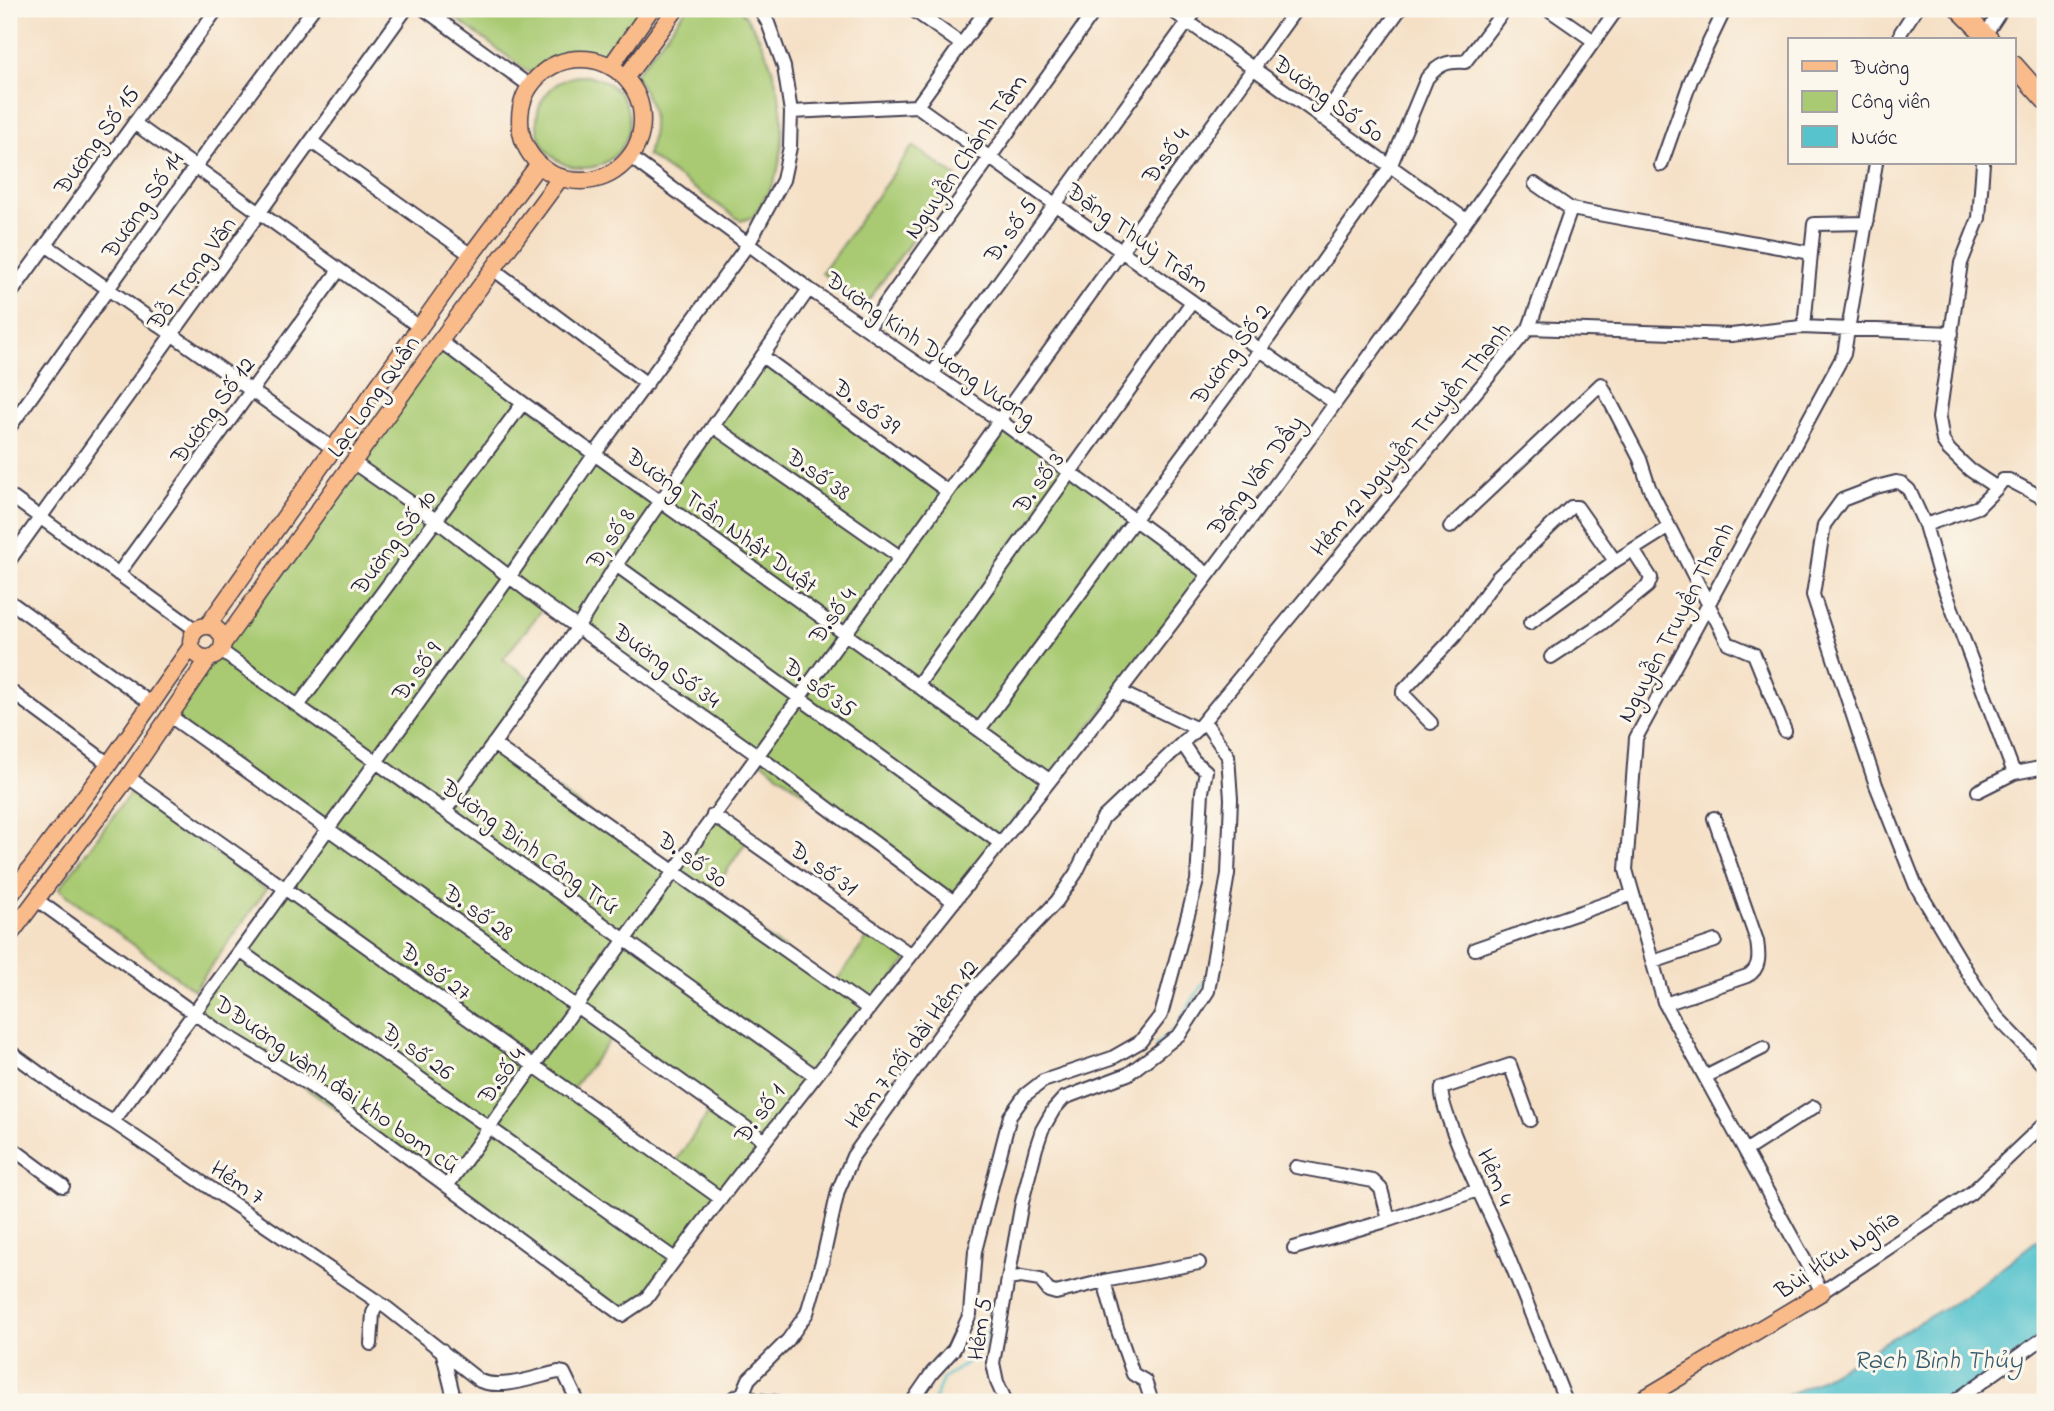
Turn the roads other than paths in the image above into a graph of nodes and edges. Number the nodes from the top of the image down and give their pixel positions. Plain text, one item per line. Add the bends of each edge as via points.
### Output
1 (217, 9) edge
2 (313, 9) edge
3 (406, 9) edge
4 (424, 9) edge
5 (651, 9) edge
6 (676, 9) edge
7 (760, 9) edge
8 (912, 9) edge
9 (986, 9) edge
10 (1096, 9) edge
11 (1170, 9) edge
12 (1197, 9) edge
13 (1296, 9) edge
14 (1400, 9) edge
15 (1505, 9) edge
16 (1548, 9) edge
17 (1617, 9) edge
18 (1725, 9) edge
19 (1916, 9) edge
20 (1959, 9) edge
21 (2002, 9) edge
22 (1188, 22) junction
23 (1900, 38) edge
24 (1988, 38) edge
25 (1594, 41) junction
26 (961, 44) junction
27 (611, 66) junction
28 (2016, 67) edge
29 (1253, 69) junction
30 (626, 77) junction
31 (530, 86) junction
32 (2045, 100) edge
33 (917, 106) junction
34 (791, 112) junction
35 (1322, 118) junction
36 (134, 123) junction
37 (312, 142) junction
38 (630, 157) junction
39 (990, 157) junction
40 (539, 164) junction
41 (1876, 164) edge
42 (1983, 164) edge
43 (1661, 165) dead end
44 (195, 167) junction
45 (1390, 167) junction
46 (561, 177) junction
47 (1535, 184) dead end
48 (1056, 204) junction
49 (1571, 209) junction
50 (260, 213) junction
51 (1466, 220) junction
52 (1867, 223) junction
53 (749, 243) junction
54 (46, 245) junction
55 (1121, 251) junction
56 (1811, 253) junction
57 (471, 256) junction
58 (339, 270) junction
59 (493, 270) junction
60 (109, 289) junction
61 (809, 289) junction
62 (9, 295) edge
63 (1192, 302) junction
64 (1804, 327) junction
65 (421, 328) junction
66 (869, 328) junction
67 (1528, 328) junction
68 (1849, 329) junction
69 (1952, 333) junction
70 (173, 334) junction
71 (440, 341) junction
72 (1259, 350) junction
73 (762, 356) junction
74 (932, 374) junction
75 (648, 384) junction
76 (251, 390) junction
77 (523, 403) junction
78 (1335, 403) junction
79 (999, 420) junction
80 (713, 426) junction
81 (9, 428) edge
82 (335, 450) junction
83 (594, 454) junction
84 (354, 463) junction
85 (1070, 473) junction
86 (1997, 488) junction
87 (947, 491) junction
88 (9, 495) edge
89 (2045, 499) edge
90 (660, 502) junction
91 (40, 518) junction
92 (436, 520) junction
93 (1135, 520) junction
94 (1925, 525) junction
95 (1450, 527) dead end
96 (1669, 527) junction
97 (1633, 550) junction
98 (900, 557) junction
99 (9, 561) edge
100 (1615, 561) junction
101 (616, 565) junction
102 (118, 574) junction
103 (1208, 574) junction
104 (510, 576) junction
105 (9, 601) edge
106 (1708, 603) junction
107 (1530, 623) dead end
108 (202, 627) junction
109 (578, 627) junction
110 (844, 634) junction
111 (191, 647) junction
112 (218, 650) junction
113 (1551, 657) dead end
114 (917, 686) junction
115 (9, 690) edge
116 (1120, 692) junction
117 (799, 698) junction
118 (152, 704) junction
119 (298, 706) junction
120 (170, 716) junction
121 (1431, 723) dead end
122 (1201, 725) junction
123 (979, 730) junction
124 (1785, 731) dead end
125 (1182, 743) junction
126 (493, 744) junction
127 (757, 755) junction
128 (376, 762) junction
129 (109, 764) junction
130 (2045, 767) edge
131 (2014, 774) junction
132 (128, 777) junction
133 (1049, 780) junction
134 (1978, 791) dead end
135 (445, 811) junction
136 (713, 815) junction
137 (1714, 818) dead end
138 (327, 830) junction
139 (1000, 843) junction
140 (674, 871) junction
141 (12, 887) edge
142 (285, 888) junction
143 (1633, 894) junction
144 (37, 900) junction
145 (954, 902) junction
146 (9, 936) edge
147 (625, 939) junction
148 (1714, 941) dead end
149 (1475, 949) dead end
150 (240, 951) junction
151 (911, 955) junction
152 (1653, 962) junction
153 (1665, 1004) junction
154 (576, 1007) junction
155 (869, 1009) junction
156 (194, 1011) junction
157 (1763, 1048) dead end
158 (9, 1051) edge
159 (533, 1066) junction
160 (2045, 1067) edge
161 (814, 1075) junction
162 (1705, 1077) junction
163 (311, 1086) junction
164 (1814, 1107) dead end
165 (1530, 1120) dead end
166 (113, 1122) junction
167 (2045, 1123) edge
168 (489, 1127) junction
169 (765, 1141) junction
170 (9, 1146) edge
171 (1745, 1151) junction
172 (1296, 1167) dead end
173 (63, 1186) dead end
174 (447, 1186) junction
175 (1478, 1191) junction
176 (720, 1198) junction
177 (1389, 1220) junction
178 (1294, 1248) dead end
179 (675, 1259) junction
180 (553, 1264) junction
181 (1199, 1264) dead end
182 (1008, 1279) junction
183 (1104, 1281) junction
184 (1822, 1292) junction
185 (646, 1299) joint
186 (378, 1303) junction
187 (2045, 1337) edge
188 (371, 1344) dead end
189 (442, 1350) junction
190 (743, 1393) junction
191 (455, 1402) edge
192 (578, 1402) edge
193 (726, 1402) edge
194 (777, 1402) edge
195 (912, 1402) edge
196 (1006, 1402) edge
197 (1153, 1402) edge
198 (1566, 1402) edge
199 (1637, 1402) edge
200 (1954, 1402) edge

1 - 36 street, Đường Số 15
2 - 44 street, Đường Số 14
3 - 37 street, Đỗ Trọng Văn
4 - 31 street
5 - 27 main road
6 - 30 main road
7 - 34 street, Đ. số 9 via 784,67
8 - 26 street
9 - 26 street
10 - 39 street, Nguyễn Chánh Tâm
11 - 22 street, Đường Số 50
12 - 22 street, Đ. số 5
13 - 29 street, Đ.số 4
14 - 35 street
15 - 45 street, Đường Số 2 via 1465,62 1437,66 1427,78
16 - 25 street
17 - 25 street, Đặng Văn Dầy
18 - 43 street via 1691,80
19 - 23 street
20 - 24 highway
21 - 24 street
22 - 29 street, Đường Số 50
22 - 48 street, Đ. số 5
25 - 51 street, Đặng Văn Dầy
26 - 33 street
27 - 30 main road
27 - 31 main road via 594,60 567,61 542,73
28 - 32 highway
29 - 35 street, Đường Số 50
29 - 55 street, Đ.số 4
30 - 38 main road via 639,98 643,118 640,139
31 - 40 main road via 520,118 525,143
33 - 34 street
33 - 39 street, Đặng Thuỳ Trâm
34 - 53 street, Đ. số 9 via 783,180
35 - 45 street, Đường Số 50
36 - 44 street
36 - 54 street, Đường Số 15
37 - 50 street, Đỗ Trọng Văn
37 - 57 street
38 - 46 main road via 598,178
38 - 53 street, Đường Kinh Dương Vương
39 - 48 street, Đặng Thuỳ Trâm
39 - 66 street, Nguyễn Chánh Tâm
40 - 46 main road
40 - 57 main road, Lạc Long Quân
41 - 52 street, Nguyễn Truyền Thanh
42 - 69 street via 1979,218 1961,263
44 - 50 street
44 - 60 street, Đường Số 14
45 - 51 street, Đường Số 50
45 - 72 street, Đường Số 2
46 - 59 main road, Lạc Long Quân
47 - 49 street
48 - 55 street, Đặng Thuỳ Trâm
48 - 74 street, Đ. số 5
49 - 56 street
49 - 67 street, Hẻm 12 Nguyễn Truyền Thanh
50 - 58 street
50 - 70 street, Đỗ Trọng Văn
51 - 78 street, Đặng Văn Dầy
52 - 56 street via 1814,224
52 - 68 street, Nguyễn Truyền Thanh
53 - 61 street, Đường Kinh Dương Vương
53 - 75 street, Đ. số 9
54 - 60 street
54 - 62 street, Đường Số 15
55 - 63 street, Đặng Thuỳ Trâm
55 - 79 street, Đ.số 4
56 - 64 street
57 - 59 main road
57 - 65 main road, Lạc Long Quân
58 - 65 street
58 - 76 street, Đường Số 12
59 - 71 main road, Lạc Long Quân
59 - 75 street
60 - 70 street
60 - 81 street, Đường Số 14
61 - 66 street, Đường Kinh Dương Vương
61 - 73 street, Đ, số 8
63 - 72 street, Đặng Thuỳ Trâm
63 - 85 street, Đ. số 3
64 - 67 street via 1731,335
64 - 68 street
65 - 71 main road
65 - 82 main road, Lạc Long Quân
66 - 74 street, Đường Kinh Dương Vương
67 - 122 street, Hẻm 12 Nguyễn Truyền Thanh
68 - 69 street
68 - 106 street, Nguyễn Truyền Thanh via 1844,355
69 - 86 street via 1938,418 1943,441 1970,470
70 - 76 street
70 - 91 street, Đỗ Trọng Văn
71 - 77 street, Đường Trần Nhật Duật
71 - 84 main road, Lạc Long Quân
72 - 78 street, Đặng Thuỳ Trâm
72 - 93 street, Đường Số 2
73 - 80 street, Đ, số 8
73 - 87 street, Đ. số 39
74 - 79 street, Đường Kinh Dương Vương
75 - 83 street, Đ. số 9
76 - 82 street
76 - 102 street, Đường Số 12
77 - 83 street, Đường Trần Nhật Duật
77 - 92 street, Đường Số 10
78 - 103 street, Đặng Văn Dầy
79 - 85 street, Đường Kinh Dương Vương
79 - 87 street, Đ.số 4
80 - 90 street, Đ, số 8
80 - 98 street, Đ.số 38
82 - 84 main road
82 - 108 main road, Lạc Long Quân
83 - 90 street, Đường Trần Nhật Duật
83 - 104 street, Đ. số 9
84 - 92 street, Đường Số 34
84 - 112 main road, Lạc Long Quân
85 - 93 street, Đường Kinh Dương Vương
85 - 114 street, Đ. số 3
86 - 89 street via 2009,480
86 - 94 street via 1978,507
87 - 98 street, Đ.số 4
88 - 91 street
90 - 101 street, Đ, số 8
90 - 110 street, Đường Trần Nhật Duật
91 - 99 street, Đỗ Trọng Văn
91 - 102 street
92 - 104 street, Đường Số 34
92 - 119 street, Đường Số 10
93 - 103 street, Đường Kinh Dương Vương
93 - 123 street, Đường Số 2
94 - 131 street via 1938,573
94 - 160 street via 1901,483 1842,500 1824,525 1813,595 1876,785 1916,886 1990,1007
95 - 96 street via 1601,384
96 - 97 street
96 - 106 street
97 - 100 street
97 - 113 street via 1651,578 1648,586 1601,625
98 - 110 street, Đ.số 4
100 - 107 street
100 - 121 street via 1577,507 1571,507 1497,578 1454,637 1403,691
101 - 109 street, Đ, số 8
101 - 117 street, Đ. số 35
102 - 108 street
103 - 116 street, Đặng Văn Dầy
104 - 109 street, Đường Số 34
104 - 128 street, Đ. số 9
105 - 118 street
106 - 124 street via 1728,643 1754,654
106 - 143 street, Nguyễn Truyền Thanh via 1636,738 1626,870
108 - 111 main road via 191,638
108 - 112 main road via 223,636
109 - 126 street, Đ, số 8
109 - 127 street, Đường Số 34
110 - 114 street, Đường Trần Nhật Duật
110 - 117 street, Đ.số 4
111 - 112 main road via 198,656
111 - 118 main road
112 - 119 street, Đường Đinh Công Trứ
112 - 120 main road, Lạc Long Quân
114 - 123 street, Đường Trần Nhật Duật
115 - 129 street
116 - 122 street
116 - 133 street, Đặng Văn Dầy
117 - 127 street, Đ.số 4
117 - 139 street, Đ. số 35
118 - 120 main road
118 - 129 main road
119 - 128 street, Đường Đinh Công Trứ
120 - 132 main road, Lạc Long Quân
120 - 138 street, Đ. số 28
122 - 125 street, Hẻm 7 nối dài Hẻm 12
122 - 182 street via 1228,756 1231,799 1228,874 1208,991 1180,1034 1157,1052 1128,1074 1064,1098 1054,1109 1036,1148
123 - 133 street, Đường Trần Nhật Duật
125 - 190 street, Hẻm 7 nối dài Hẻm 12 via 1102,818 1057,901 970,993 853,1156 838,1191 807,1313
125 - 195 street via 1206,771 1197,881 1161,1015 1140,1042 1112,1058 1043,1081 1010,1116 975,1251 970,1314 954,1349
126 - 135 street, Đ, số 8
126 - 140 street, Đ. số 30
127 - 136 street, Đ.số 4
127 - 145 street, Đường Số 34
128 - 135 street, Đường Đinh Công Trứ
128 - 138 street, Đ. số 9
129 - 132 main road
129 - 141 main road
130 - 131 street
131 - 134 street
132 - 142 street, Đ. số 27
132 - 144 main road, Lạc Long Quân
133 - 139 street, Đặng Văn Dầy
135 - 147 street, Đường Đinh Công Trứ
136 - 140 street, Đ.số 4
136 - 151 street, Đ. số 31
137 - 153 street via 1757,941 1756,969
138 - 142 street, Đ. số 9
138 - 154 street, Đ. số 28
139 - 145 street, Đặng Văn Dầy
140 - 147 street, Đ.số 4
140 - 155 street, Đ. số 30
141 - 144 main road
142 - 150 street, Đ. số 9
142 - 159 street, Đ. số 27
143 - 149 street
143 - 152 street, Nguyễn Truyền Thanh
144 - 146 main road, Lạc Long Quân
144 - 156 street, DĐường vành đai kho bom cũ
145 - 151 street, Đặng Văn Dầy
147 - 154 street, Đ.số 4
147 - 161 street, Đường Đinh Công Trứ
148 - 152 street
150 - 156 street, Đ. số 9
150 - 168 street, Đ, số 26
151 - 155 street, Đ. số 1
152 - 153 street, Nguyễn Truyền Thanh
153 - 162 street, Nguyễn Truyền Thanh
154 - 159 street, Đ.số 4
154 - 169 street, Đ. số 28
155 - 161 street, Đ. số 1
156 - 163 street, DĐường vành đai kho bom cũ
156 - 166 street, Đ. số 9
157 - 162 street
158 - 166 street, Hẻm 7
159 - 168 street, Đ.số 4
159 - 176 street, Đ. số 27
161 - 169 street, Đ. số 1
162 - 171 street, Nguyễn Truyền Thanh
163 - 174 street, DĐường vành đai kho bom cũ
163 - 180 street
164 - 171 street
165 - 175 street, Hẻm 4 via 1510,1065 1442,1088 1440,1096
166 - 186 street, Hẻm 7
167 - 184 street, Bùi Hữu Nghĩa via 1971,1193
168 - 174 street, Đ.số 4
168 - 179 street, Đ, số 26
169 - 176 street, Đ. số 1
170 - 173 street
171 - 184 street, Nguyễn Truyền Thanh
172 - 177 street via 1373,1181 1381,1189
174 - 180 street, DĐường vành đai kho bom cũ
175 - 177 street
175 - 198 street, Hẻm 4
176 - 179 street, Đ. số 1
177 - 178 street
179 - 185 street, Đ. số 1
180 - 185 street, DĐường vành đai kho bom cũ via 622,1315
181 - 183 street, Hẻm 5
182 - 183 street, Hẻm 5 via 1040,1280 1056,1293
182 - 196 street, Hẻm 5 via 992,1363
183 - 197 street via 1133,1374 1144,1381
184 - 199 main road, Bùi Hữu Nghĩa
186 - 188 street
186 - 189 street, Hẻm 7
187 - 200 street
189 - 191 street
189 - 192 street, Hẻm 7 via 488,1384 564,1373
190 - 193 street
190 - 194 street via 755,1400

